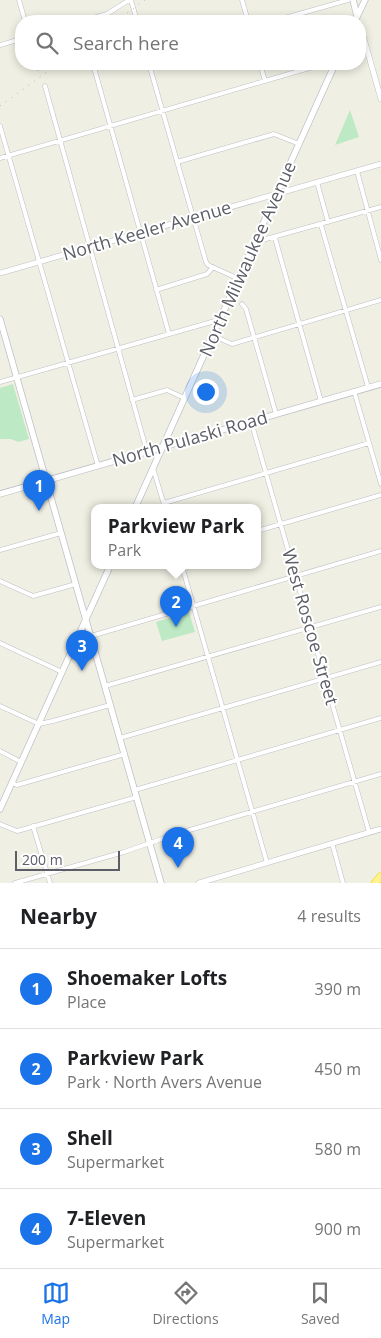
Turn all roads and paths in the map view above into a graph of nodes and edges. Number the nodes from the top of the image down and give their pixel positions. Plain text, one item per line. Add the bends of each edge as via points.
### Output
1 (19, 0) edge
2 (130, 0) edge
3 (242, 0) edge
4 (348, 0) edge
5 (353, 0) edge
6 (364, 0) edge
7 (23, 15) edge
8 (104, 15) edge
9 (135, 15) edge
10 (246, 15) edge
11 (295, 15) edge
12 (357, 15) edge
13 (360, 15) edge
14 (15, 41) edge
15 (0, 45) edge
16 (366, 47) edge
17 (95, 70) edge
18 (151, 70) edge
19 (262, 70) edge
20 (303, 70) edge
21 (332, 70) edge
22 (265, 81) junction
23 (45, 86) dead end
24 (381, 96) edge
25 (162, 110) junction
26 (0, 126) edge
27 (111, 126) junction
28 (60, 140) junction
29 (299, 144) junction
30 (8, 156) junction
31 (0, 158) edge
32 (177, 162) junction
33 (381, 164) edge
34 (357, 171) junction
35 (316, 182) junction
36 (278, 193) junction
37 (381, 207) edge
38 (368, 211) junction
39 (193, 218) junction
40 (328, 222) junction
41 (321, 224) junction
42 (142, 232) junction
43 (275, 238) junction
44 (255, 242) junction
45 (90, 247) junction
46 (381, 260) edge
47 (39, 262) junction
48 (213, 267) junction
49 (0, 273) edge
50 (239, 279) junction
51 (156, 290) junction
52 (381, 300) edge
53 (242, 304) dead end
54 (346, 310) junction
55 (0, 319) edge
56 (220, 323) junction
57 (300, 324) junction
58 (169, 334) junction
59 (214, 336) junction
60 (254, 337) junction
61 (118, 348) junction
62 (68, 363) junction
63 (17, 378) junction
64 (0, 382) edge
65 (381, 384) edge
66 (368, 387) junction
67 (354, 391) junction
68 (184, 398) junction
69 (132, 400) junction
70 (322, 401) junction
71 (276, 414) junction
72 (252, 421) junction
73 (369, 443) junction
74 (162, 447) junction
75 (147, 452) junction
76 (98, 466) junction
77 (153, 468) junction
78 (266, 473) junction
79 (46, 481) junction
80 (381, 484) edge
81 (0, 494) edge
82 (381, 495) edge
83 (164, 503) joint
84 (137, 504) edge
85 (281, 524) junction
86 (261, 530) edge
87 (61, 533) junction
88 (0, 550) edge
89 (381, 551) edge
90 (109, 569) edge
91 (183, 569) edge
92 (296, 576) junction
93 (0, 581) edge
94 (76, 584) junction
95 (193, 606) junction
96 (381, 607) edge
97 (86, 619) junction
98 (310, 627) junction
99 (91, 636) junction
100 (0, 643) edge
101 (208, 657) junction
102 (381, 662) edge
103 (62, 672) junction
104 (325, 679) junction
105 (105, 686) junction
106 (110, 704) junction
107 (0, 706) edge
108 (223, 709) junction
109 (381, 718) edge
110 (39, 724) junction
111 (340, 730) junction
112 (120, 738) junction
113 (0, 751) edge
114 (124, 754) junction
115 (237, 760) junction
116 (21, 762) junction
117 (381, 774) edge
118 (12, 782) junction
119 (354, 782) junction
120 (135, 790) junction
121 (137, 797) junction
122 (2, 798) edge
123 (0, 809) edge
124 (252, 811) junction
125 (0, 824) edge
126 (33, 826) junction
127 (381, 829) edge
128 (369, 832) junction
129 (150, 843) junction
130 (332, 843) junction
131 (267, 863) junction
132 (47, 874) junction
133 (381, 876) edge
134 (16, 883) edge
135 (50, 883) edge
136 (161, 883) edge
137 (199, 883) edge
138 (343, 883) edge
139 (375, 883) edge

1 - 7 street
2 - 8 street
2 - 9 street
3 - 10 street
4 - 11 street
5 - 12 main road
6 - 13 main road
14 - 15 street
16 - 24 street
17 - 27 street
18 - 25 street
19 - 22 street
20 - 22 street
21 - 29 main road, North Milwaukee Avenue
22 - 25 street
23 - 28 street
25 - 27 street
25 - 32 street
26 - 30 street
27 - 28 street
27 - 42 street
28 - 30 street
28 - 45 street
29 - 32 street via 274,134
29 - 36 main road, North Milwaukee Avenue
30 - 31 street
30 - 47 street
32 - 39 street
33 - 34 street, North Keeler Avenue
34 - 35 street, North Keeler Avenue
34 - 38 street
35 - 36 street, North Keeler Avenue
35 - 40 street
36 - 39 street, North Keeler Avenue
36 - 44 main road, North Milwaukee Avenue
37 - 38 street
38 - 40 street
38 - 46 street
39 - 42 street, North Keeler Avenue
39 - 48 street via 206,262
40 - 41 street
41 - 43 street
41 - 54 street
42 - 45 street, North Keeler Avenue
42 - 51 street
43 - 44 street
43 - 57 street
44 - 50 main road, North Milwaukee Avenue
45 - 47 street, North Keeler Avenue
45 - 61 street
47 - 49 street, North Keeler Avenue
47 - 62 street
48 - 50 street
48 - 51 street via 207,274
50 - 56 main road, North Milwaukee Avenue
51 - 58 street
52 - 54 street
53 - 60 street
54 - 57 street
54 - 66 street
55 - 63 main road
56 - 58 street via 215,321
56 - 59 main road, North Milwaukee Avenue
57 - 60 street
57 - 70 street
58 - 61 street
59 - 60 street via 232,344
59 - 68 main road, North Milwaukee Avenue
60 - 71 street
61 - 62 street
61 - 69 street
62 - 63 street
62 - 76 street
63 - 64 street
63 - 79 main road
65 - 66 main road, North Pulaski Road
66 - 67 main road, North Pulaski Road
67 - 70 main road, North Pulaski Road
67 - 73 street
68 - 69 street via 167,390
68 - 74 main road, North Milwaukee Avenue
69 - 75 street
70 - 71 main road, North Pulaski Road
71 - 72 main road, North Pulaski Road
72 - 74 main road, North Pulaski Road
72 - 78 street, West Roscoe Street
73 - 78 street
73 - 80 street
74 - 75 main road, North Pulaski Road
74 - 77 main road, North Milwaukee Avenue
75 - 76 main road, North Pulaski Road
76 - 79 main road, North Pulaski Road
77 - 83 street
77 - 84 main road, North Milwaukee Avenue
78 - 83 street
78 - 85 street, West Roscoe Street
79 - 81 main road, North Pulaski Road
79 - 87 main road
82 - 85 street
85 - 86 street
85 - 92 street, West Roscoe Street
87 - 88 street
87 - 94 main road
89 - 92 street
90 - 97 main road
91 - 95 street
92 - 95 street
92 - 98 street, West Roscoe Street
93 - 94 street via 33,596
94 - 97 main road
95 - 99 street
95 - 101 street
96 - 98 street
97 - 99 main road
97 - 103 main road
98 - 101 street
98 - 104 street, West Roscoe Street
99 - 105 main road
100 - 103 street
101 - 105 street
101 - 108 street
102 - 104 street
103 - 110 main road
104 - 108 street
104 - 111 street, West Roscoe Street
105 - 106 main road
106 - 110 street
106 - 112 main road
107 - 110 street
108 - 112 street
108 - 115 street
109 - 111 street
110 - 116 main road
111 - 115 street
111 - 119 street, West Roscoe Street
112 - 114 main road
113 - 116 street
114 - 118 street via 17,785
114 - 120 main road
115 - 120 street
115 - 124 street
116 - 118 main road
117 - 119 street
118 - 122 main road
119 - 124 street
119 - 128 street, West Roscoe Street
120 - 121 main road
121 - 126 street
121 - 129 main road
122 - 123 main road
124 - 129 street
124 - 131 street
125 - 126 street via 17,831
126 - 132 street
127 - 128 street
128 - 130 street
129 - 132 street
129 - 136 main road
130 - 131 street
130 - 138 street
131 - 137 street
132 - 134 street
132 - 135 street
133 - 139 highway

